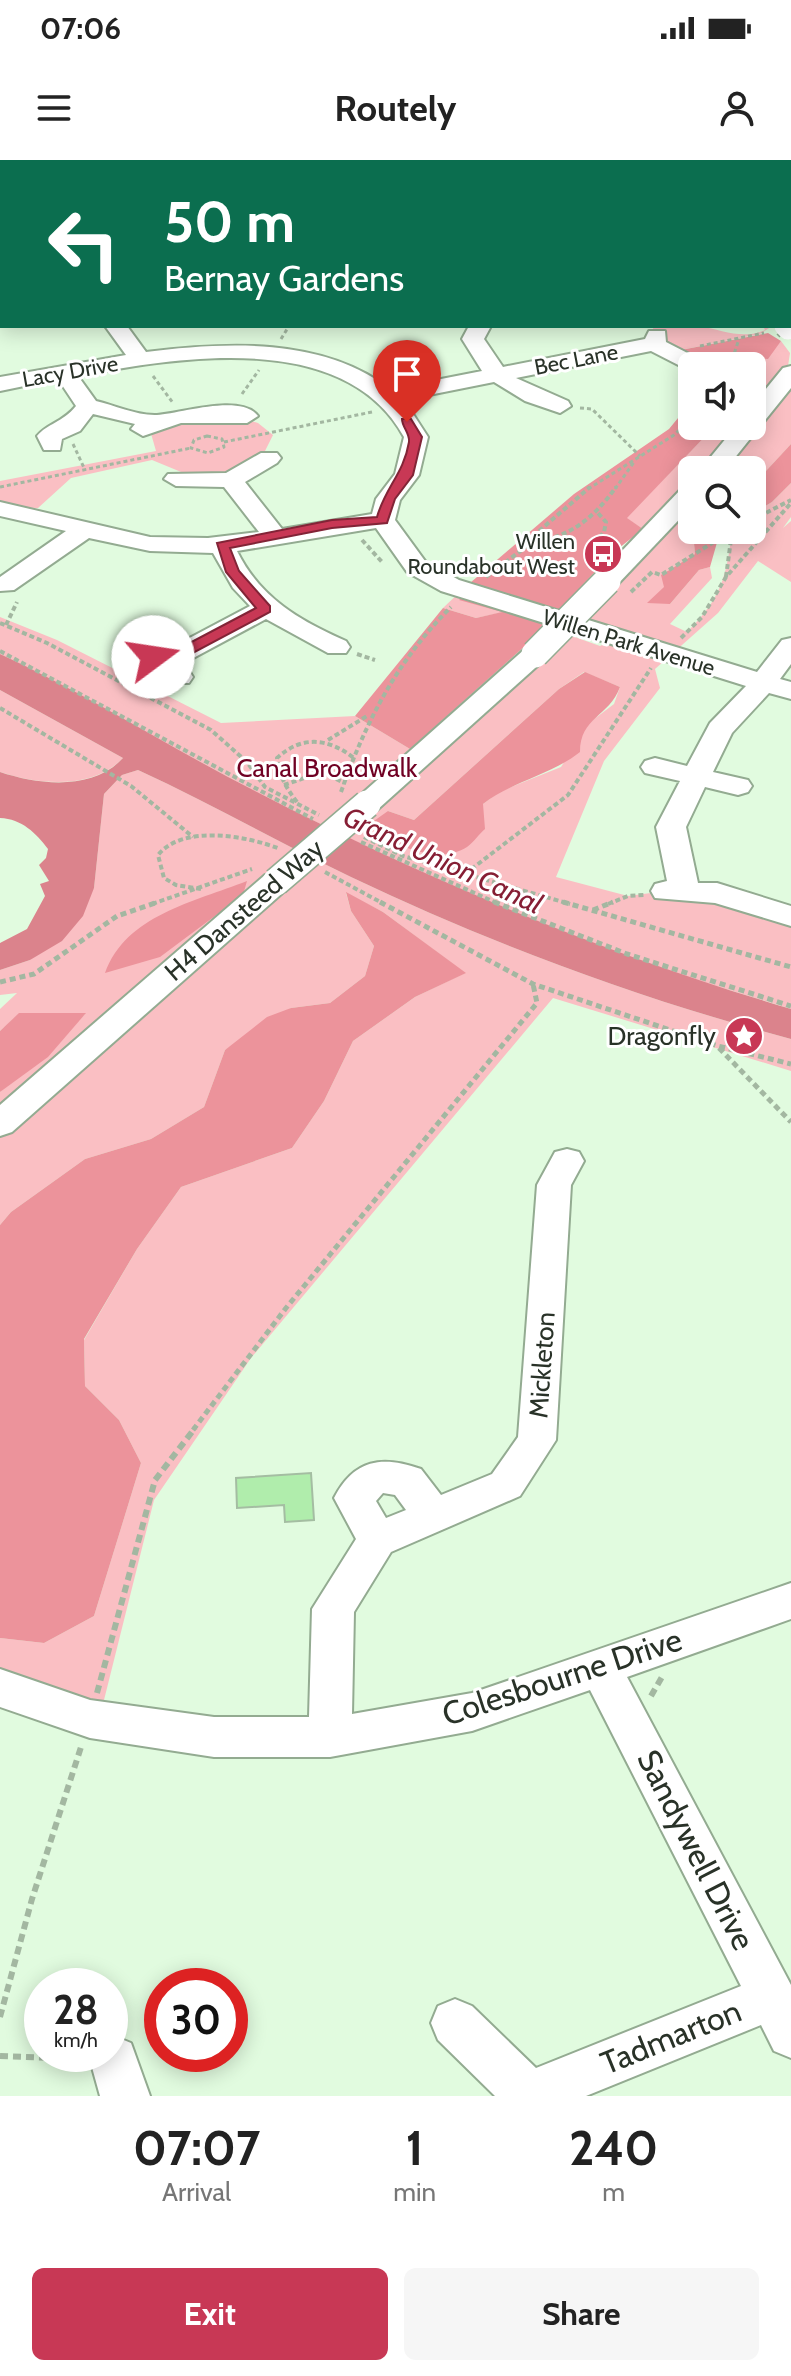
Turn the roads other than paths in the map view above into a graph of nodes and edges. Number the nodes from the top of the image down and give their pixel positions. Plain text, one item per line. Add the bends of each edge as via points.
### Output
1 (118, 328) edge
2 (479, 328) edge
3 (597, 332) dead end
4 (616, 351) junction
5 (678, 355) edge
6 (140, 358) junction
7 (64, 372) junction
8 (791, 373) edge
9 (498, 375) junction
10 (0, 384) edge
11 (375, 404) junction
12 (766, 404) edge
13 (88, 406) junction
14 (560, 406) road end
15 (247, 416) dead end
16 (737, 440) edge
17 (52, 445) dead end
18 (723, 456) edge
19 (269, 458) dead end
20 (176, 479) dead end
21 (231, 480) junction
22 (0, 509) edge
23 (678, 510) edge
24 (383, 520) junction
25 (85, 529) junction
26 (274, 535) junction
27 (222, 546) junction
28 (8, 590) edge
29 (265, 609) junction
30 (791, 646) edge
31 (337, 647) dead end
32 (136, 655) dead end
33 (762, 682) junction
34 (791, 691) edge
35 (655, 767) dead end
36 (696, 776) junction
37 (738, 786) dead end
38 (791, 916) edge
39 (0, 1124) edge
40 (567, 1161) dead end
41 (433, 1515) junction
42 (377, 1540) junction
43 (791, 1601) edge
44 (600, 1667) junction
45 (0, 1688) edge
46 (330, 1737) junction
47 (781, 2015) edge
48 (455, 2023) dead end
49 (527, 2095) edge

1 - 6 street
2 - 9 street via 473,339 477,351
3 - 4 street
4 - 5 street, Bec Lane via 656,340
4 - 9 street, Bec Lane
6 - 7 street, Lacy Drive
6 - 11 street, Lacy Drive via 214,351 271,354 361,379
7 - 10 street, Lacy Drive
7 - 13 street
8 - 12 street
9 - 11 street, Bec Lane
9 - 14 street, Bec Lane via 528,396
11 - 24 street, Lacy Drive via 398,406 416,437 407,475 388,499
13 - 15 street via 150,425 204,412
13 - 17 street via 81,432 49,436
16 - 18 street
19 - 21 street via 256,471
20 - 21 street
21 - 26 street
22 - 25 street via 45,515
23 - 39 street, H4 Dansteed Way, bridge via 615,591 274,869
24 - 26 street
24 - 33 street, Willen Park Avenue via 409,564 437,582
25 - 27 street via 151,544
25 - 28 street
26 - 27 street
27 - 29 street via 233,572
29 - 31 street
29 - 32 street via 174,669
30 - 33 street
33 - 34 street, Willen Park Avenue
33 - 36 street via 720,729
35 - 36 street
36 - 37 street
36 - 38 street via 671,827 675,890 717,893
40 - 41 street, Mickleton via 554,1185 537,1440 506,1485
41 - 42 street, Mickleton
41 - 42 street via 407,1480 374,1476 354,1498
42 - 46 street via 333,1609
43 - 44 street, Colesbourne Drive
44 - 46 street, Colesbourne Drive via 472,1712
44 - 47 street, Sandywell Drive
45 - 46 street, Colesbourne Drive via 90,1719 214,1737
47 - 49 street, Tadmarton
48 - 49 street

